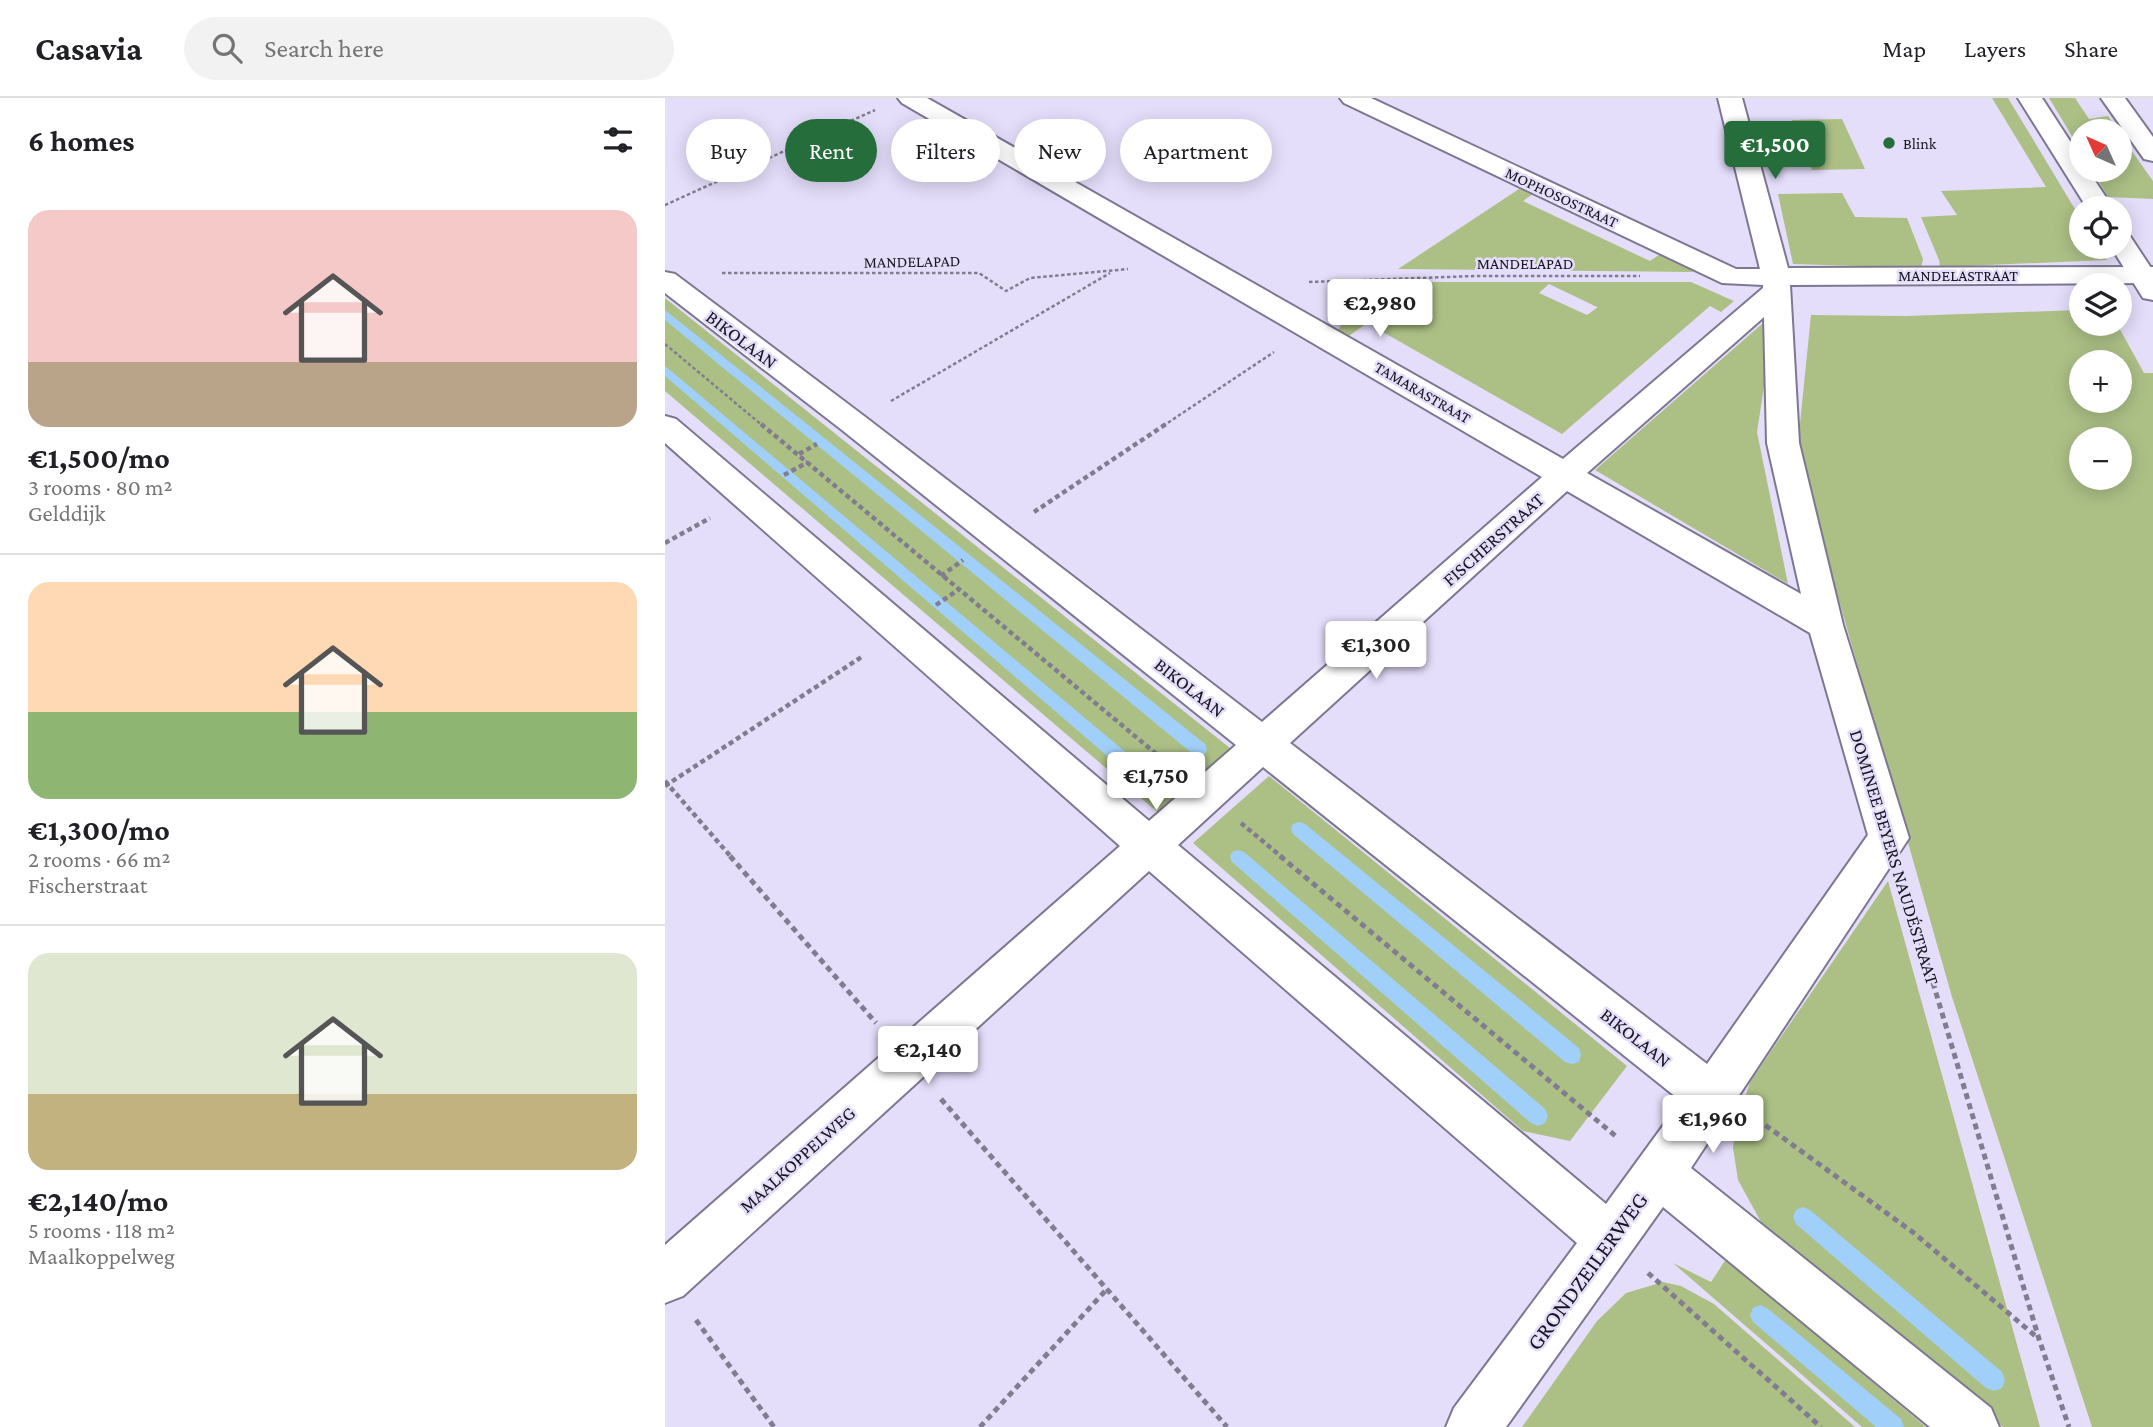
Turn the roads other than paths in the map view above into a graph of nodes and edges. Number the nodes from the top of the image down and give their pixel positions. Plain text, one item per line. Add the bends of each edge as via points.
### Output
1 (1352, 98) edge
2 (1730, 98) edge
3 (2030, 98) edge
4 (2113, 98) edge
5 (898, 102) edge
6 (2153, 154) edge
7 (2092, 196) edge
8 (2132, 258) edge
9 (665, 280) edge
10 (2149, 281) edge
11 (1776, 283) junction
12 (665, 426) edge
13 (1566, 474) junction
14 (1825, 625) junction
15 (1263, 743) junction
16 (1889, 838) joint
17 (1149, 846) junction
18 (1712, 1097) junction
19 (1659, 1173) junction
20 (1610, 1239) junction
21 (665, 1277) edge
22 (1473, 1427) edge
23 (1972, 1427) edge

1 - 11 street, MOPHOSOSTRAAT via 1732,277
2 - 11 street, DOMINEE BEYERS NAUDÉSTRAAT
3 - 7 street
4 - 6 street
5 - 13 street, TAMARASTRAAT via 1192,261
8 - 10 street
9 - 15 street, BIKOLAAN via 853,423 984,545
10 - 11 street, MANDELASTRAAT
11 - 13 street, FISCHERSTRAAT
11 - 14 street, DOMINEE BEYERS NAUDÉSTRAAT via 1783,443
12 - 17 street
13 - 14 street, TAMARASTRAAT
13 - 15 street, FISCHERSTRAAT
14 - 16 street, DOMINEE BEYERS NAUDÉSTRAAT
15 - 17 street, FISCHERSTRAAT
15 - 18 street, BIKOLAAN
16 - 18 street, GRONDZEILERWEG
17 - 20 street
17 - 21 street, MAALKOPPELWEG
18 - 19 street, GRONDZEILERWEG
19 - 20 street, GRONDZEILERWEG
19 - 23 street
20 - 22 street, GRONDZEILERWEG

